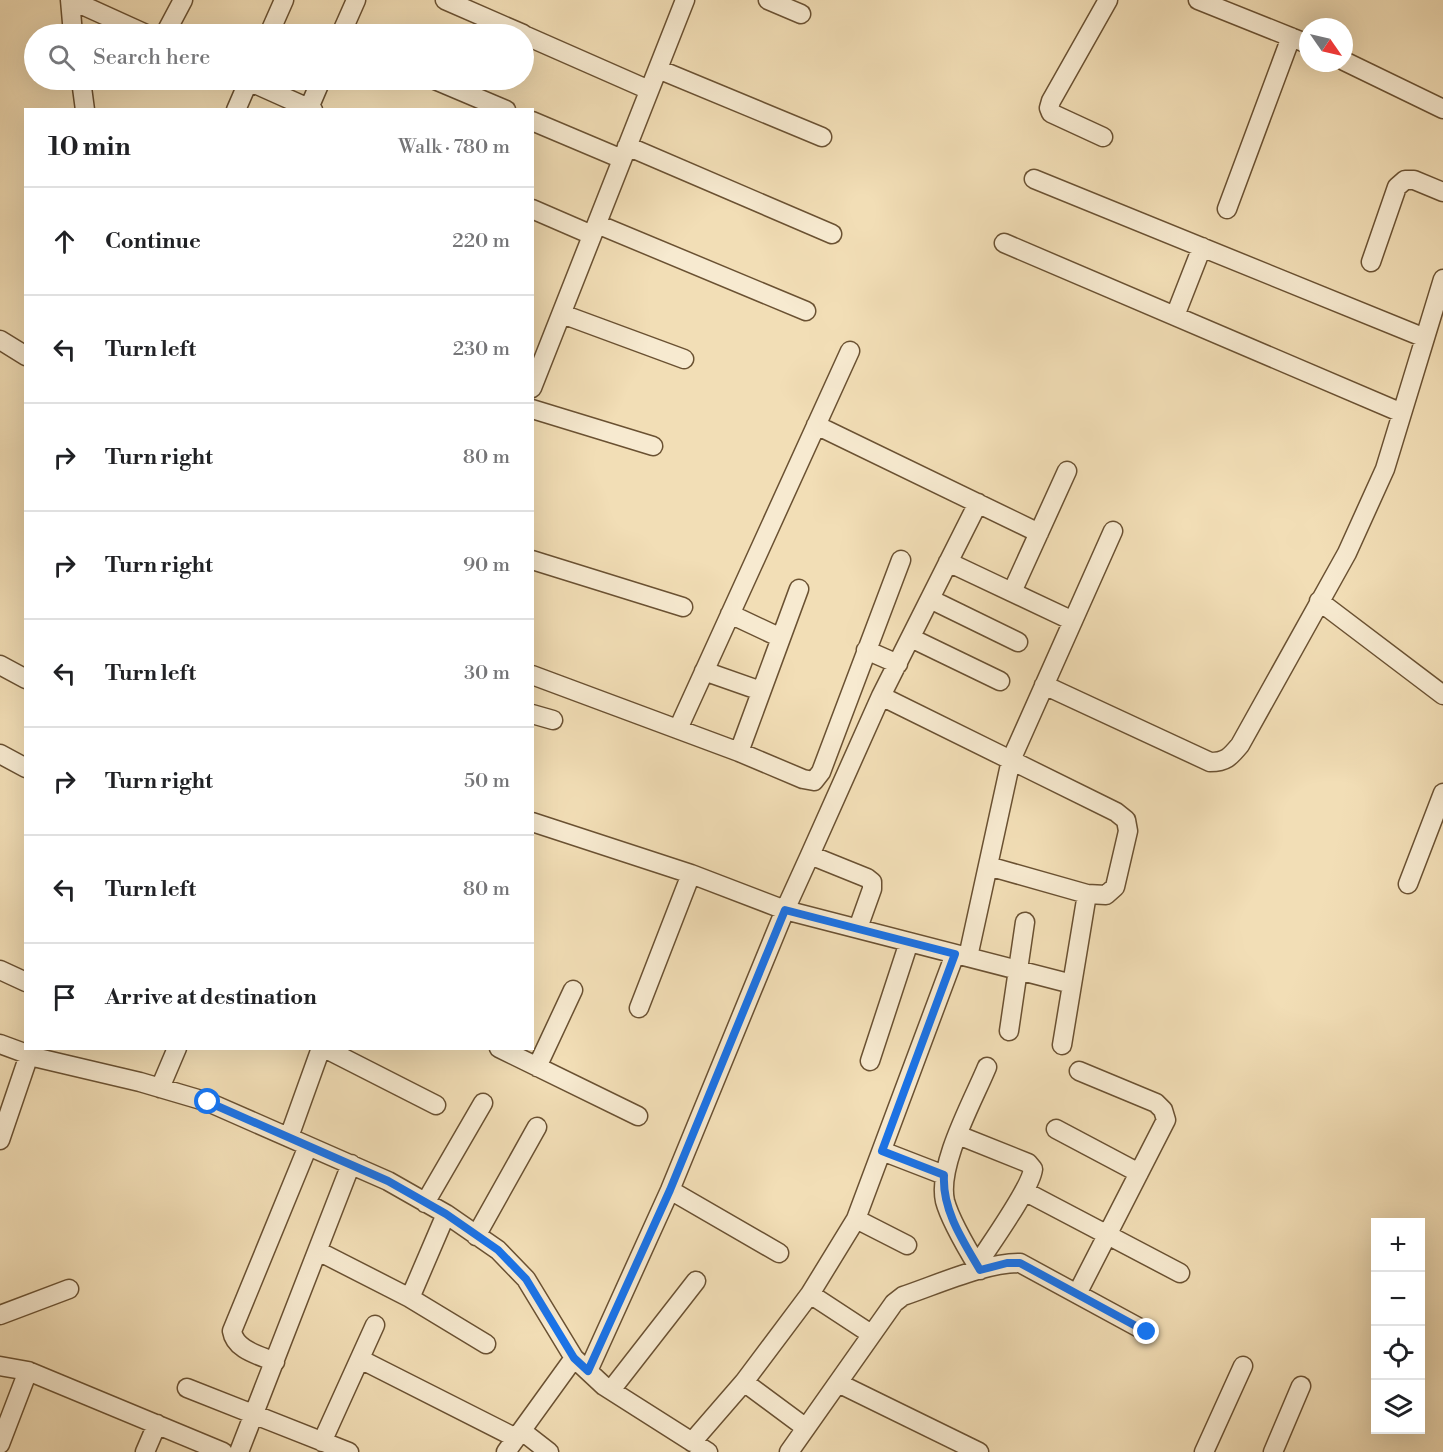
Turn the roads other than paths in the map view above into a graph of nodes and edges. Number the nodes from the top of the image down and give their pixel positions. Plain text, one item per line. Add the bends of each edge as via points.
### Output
1 (70, 0) edge
2 (183, 0) edge
3 (284, 0) edge
4 (356, 0) edge
5 (445, 0) edge
6 (685, 0) edge
7 (768, 0) edge
8 (1108, 0) edge
9 (1198, 0) edge
10 (801, 14) dead end
11 (73, 24) edge
12 (124, 24) edge
13 (170, 24) edge
14 (273, 24) edge
15 (345, 24) edge
16 (498, 24) edge
17 (534, 40) edge
18 (1299, 41) edge
19 (1299, 43) edge
20 (1353, 65) edge
21 (658, 69) junction
22 (83, 90) edge
23 (244, 90) edge
24 (270, 90) edge
25 (318, 90) edge
26 (459, 90) edge
27 (649, 90) junction
28 (86, 108) edge
29 (237, 108) edge
30 (309, 108) edge
31 (311, 108) edge
32 (501, 108) edge
33 (1443, 109) edge
34 (534, 122) edge
35 (822, 137) dead end
36 (1103, 137) dead end
37 (625, 153) junction
38 (1034, 179) dead end
39 (1443, 192) edge
40 (534, 209) edge
41 (1227, 209) dead end
42 (595, 230) junction
43 (832, 234) dead end
44 (1004, 243) dead end
45 (1202, 247) junction
46 (1371, 262) dead end
47 (1443, 279) edge
48 (806, 311) dead end
49 (562, 314) junction
50 (1175, 316) junction
51 (1425, 338) junction
52 (0, 340) edge
53 (850, 351) dead end
54 (24, 355) edge
55 (684, 359) dead end
56 (534, 383) edge
57 (534, 410) edge
58 (1402, 413) junction
59 (816, 425) junction
60 (653, 446) dead end
61 (1068, 471) dead end
62 (978, 503) junction
63 (1113, 531) dead end
64 (1039, 532) junction
65 (901, 560) dead end
66 (534, 561) edge
67 (948, 562) junction
68 (799, 589) dead end
69 (1012, 592) junction
70 (930, 599) junction
71 (1320, 601) junction
72 (683, 607) dead end
73 (730, 614) junction
74 (1073, 621) junction
75 (781, 638) junction
76 (910, 638) junction
77 (1018, 642) dead end
78 (866, 650) junction
79 (898, 664) junction
80 (0, 665) edge
81 (704, 671) junction
82 (534, 676) edge
83 (24, 678) edge
84 (1000, 681) dead end
85 (1044, 685) junction
86 (761, 691) junction
87 (1443, 695) edge
88 (881, 696) junction
89 (534, 715) edge
90 (553, 720) dead end
91 (678, 729) junction
92 (739, 752) junction
93 (0, 754) edge
94 (1011, 760) junction
95 (24, 767) edge
96 (1443, 793) edge
97 (534, 823) edge
98 (810, 855) junction
99 (988, 866) junction
100 (691, 874) junction
101 (1408, 884) dead end
102 (1087, 894) junction
103 (785, 910) junction
104 (1025, 922) dead end
105 (858, 928) junction
106 (909, 942) junction
107 (962, 955) junction
108 (0, 970) edge
109 (1018, 970) junction
110 (24, 981) edge
111 (1072, 984) junction
112 (573, 990) dead end
113 (639, 1008) dead end
114 (1009, 1031) dead end
115 (0, 1044) edge
116 (1062, 1046) dead end
117 (176, 1050) edge
118 (319, 1050) edge
119 (503, 1050) edge
120 (35, 1054) edge
121 (870, 1061) dead end
122 (537, 1067) junction
123 (987, 1067) dead end
124 (1079, 1071) dead end
125 (160, 1088) junction
126 (483, 1103) dead end
127 (436, 1105) dead end
128 (638, 1116) dead end
129 (537, 1127) dead end
130 (1056, 1129) dead end
131 (958, 1135) junction
132 (288, 1137) junction
133 (0, 1140) edge
134 (308, 1146) junction
135 (882, 1151) junction
136 (351, 1164) junction
137 (1139, 1173) junction
138 (944, 1175) junction
139 (670, 1190) junction
140 (1024, 1191) junction
141 (425, 1203) junction
142 (446, 1214) junction
143 (856, 1219) junction
144 (1108, 1235) junction
145 (476, 1236) junction
146 (907, 1245) dead end
147 (318, 1251) junction
148 (779, 1253) dead end
149 (978, 1268) junction
150 (1180, 1273) dead end
151 (696, 1281) dead end
152 (69, 1289) dead end
153 (810, 1294) junction
154 (1077, 1294) junction
155 (410, 1298) junction
156 (0, 1315) edge
157 (375, 1325) dead end
158 (1147, 1332) dead end
159 (871, 1334) junction
160 (486, 1344) dead end
161 (574, 1358) junction
162 (360, 1359) junction
163 (275, 1362) junction
164 (0, 1366) edge
165 (1243, 1366) dead end
166 (28, 1371) junction
167 (588, 1371) junction
168 (744, 1382) junction
169 (838, 1383) junction
170 (1301, 1386) dead end
171 (187, 1388) dead end
172 (611, 1390) junction
173 (255, 1416) junction
174 (158, 1424) junction
175 (806, 1428) junction
176 (515, 1440) edge
177 (322, 1442) junction
178 (693, 1442) junction
179 (0, 1444) edge
180 (145, 1452) edge
181 (223, 1452) edge
182 (239, 1452) edge
183 (349, 1452) edge
184 (549, 1452) edge
185 (708, 1452) edge
186 (789, 1452) edge
187 (980, 1452) edge
188 (1204, 1452) edge
189 (1273, 1452) edge

1 - 11 street
1 - 12 street
2 - 13 street
3 - 14 street
4 - 15 street
5 - 16 street
6 - 21 street
7 - 10 street
8 - 36 street via 1049,108 1051,113
9 - 18 street
17 - 27 street
19 - 41 street
20 - 33 street
21 - 27 street
21 - 35 street
22 - 28 street
23 - 29 street
24 - 30 street
25 - 31 street
26 - 32 street
27 - 37 street
34 - 37 street
37 - 42 street
37 - 43 street
38 - 45 street
39 - 46 street via 1414,180 1405,180 1397,187
40 - 42 street
42 - 48 street
42 - 49 street
44 - 50 street
45 - 50 street
45 - 51 street
47 - 51 street
49 - 55 street
49 - 56 street
50 - 58 street
51 - 58 street
52 - 54 street
53 - 59 street
57 - 60 street
58 - 71 street via 1385,469 1347,553
59 - 62 street
59 - 73 street
61 - 64 street
62 - 64 street
62 - 67 street
63 - 74 street
64 - 69 street
65 - 78 street
66 - 72 street
67 - 69 street
67 - 70 street
68 - 75 street
69 - 74 street
70 - 76 street
70 - 77 street
71 - 85 street via 1240,745 1221,762 1210,762
71 - 87 street
73 - 75 street
73 - 81 street
74 - 85 street
75 - 86 street
76 - 79 street
76 - 84 street
78 - 79 street
78 - 92 street via 821,772 814,781
79 - 88 street
80 - 83 street
81 - 86 street
81 - 91 street
82 - 91 street
85 - 94 street
86 - 92 street
88 - 94 street
88 - 98 street
89 - 90 street
91 - 92 street
93 - 95 street
94 - 99 street
94 - 102 street via 1126,820 1128,831 1115,887 1106,895
96 - 101 street
97 - 100 street
98 - 103 street
98 - 105 street via 872,882
99 - 102 street
99 - 107 street
100 - 103 street
100 - 113 street
102 - 111 street
103 - 105 street
103 - 139 street
104 - 109 street
105 - 106 street
106 - 107 street
106 - 121 street
107 - 109 street
107 - 135 street
108 - 110 street
109 - 111 street
109 - 114 street
111 - 116 street
112 - 122 street
115 - 120 street
117 - 125 street
118 - 127 street
118 - 132 street
119 - 122 street
120 - 125 street
120 - 133 street
122 - 128 street
123 - 131 street
124 - 137 street via 1156,1103 1163,1110 1166,1120
125 - 132 street via 208,1102
126 - 141 street
129 - 145 street
130 - 137 street
131 - 138 street
131 - 140 street via 1028,1164 1033,1169 1032,1177
132 - 134 street
134 - 136 street
134 - 163 street via 232,1331 240,1346
135 - 138 street
135 - 143 street
136 - 141 street
136 - 147 street
137 - 144 street
138 - 149 street via 947,1208
139 - 148 street
139 - 167 street
140 - 144 street
140 - 149 street
141 - 142 street
142 - 145 street
142 - 155 street
143 - 146 street
143 - 153 street
144 - 150 street
144 - 154 street
145 - 161 street via 498,1250 526,1279
147 - 155 street
147 - 163 street
149 - 154 street via 1020,1263
149 - 159 street via 898,1299
151 - 172 street
152 - 156 street
153 - 159 street
153 - 168 street
154 - 158 street
155 - 160 street
157 - 162 street
159 - 169 street
161 - 167 street
161 - 176 street
162 - 176 street
162 - 177 street
163 - 173 street
164 - 166 street
165 - 188 street
166 - 174 street
166 - 179 street
167 - 172 street
168 - 175 street
168 - 178 street
169 - 175 street
169 - 187 street
170 - 189 street
171 - 173 street
172 - 178 street
173 - 177 street
173 - 182 street
174 - 180 street
174 - 181 street
175 - 186 street
176 - 184 street
177 - 183 street
178 - 185 street

